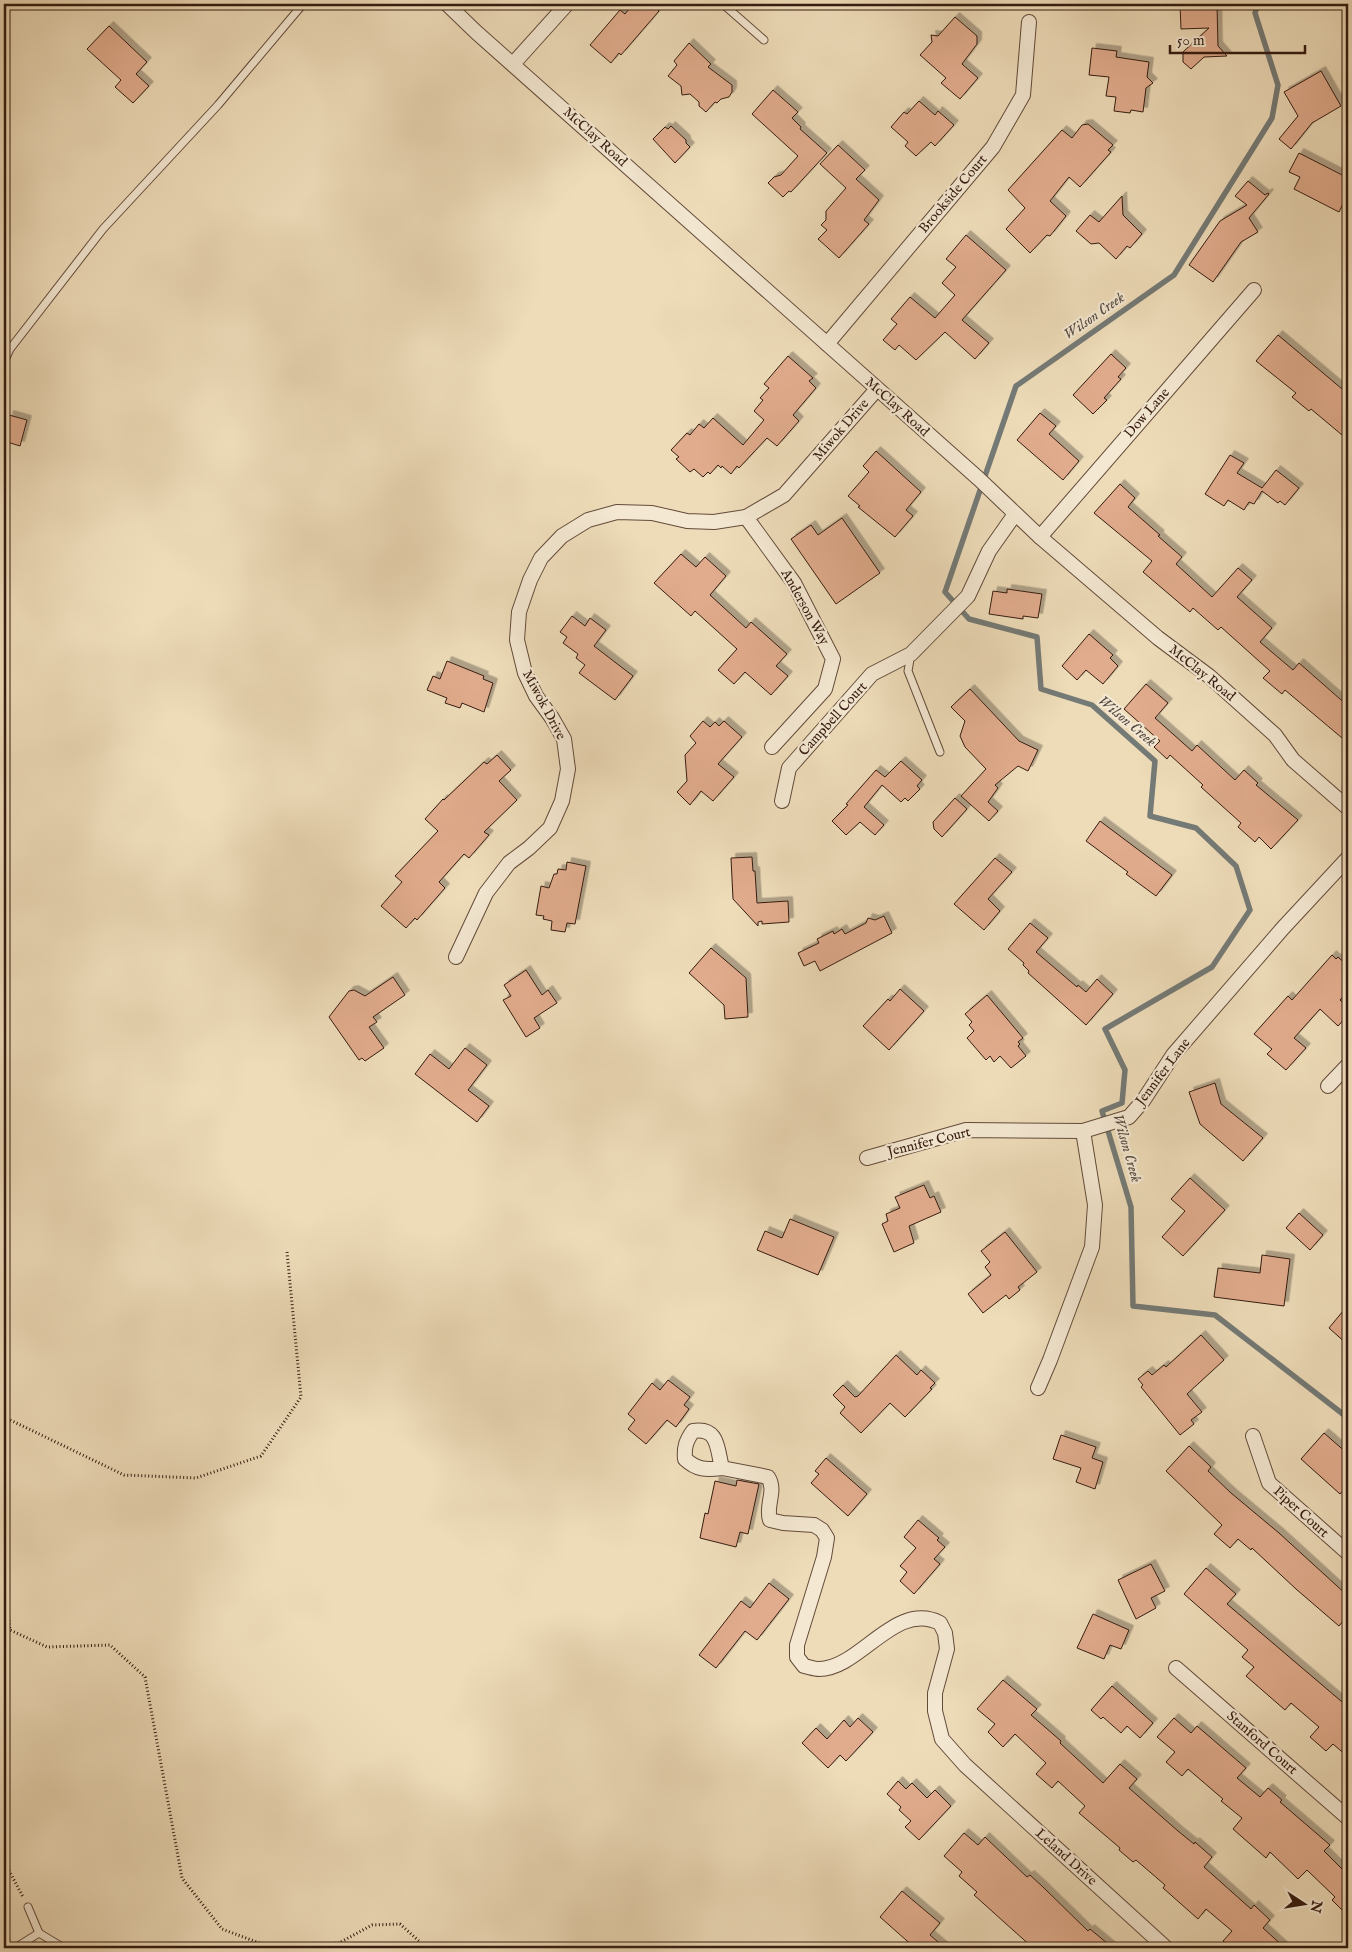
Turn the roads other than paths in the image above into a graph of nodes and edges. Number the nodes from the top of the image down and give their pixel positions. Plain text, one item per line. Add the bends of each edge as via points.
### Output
1 (303, 4) edge
2 (447, 4) edge
3 (566, 4) edge
4 (723, 4) edge
5 (1029, 22) dead end
6 (764, 40) dead end
7 (513, 64) junction
8 (1254, 290) dead end
9 (827, 344) junction
10 (4, 362) edge
11 (877, 389) junction
12 (1016, 514) junction
13 (746, 517) junction
14 (1040, 537) junction
15 (911, 654) junction
16 (772, 747) dead end
17 (940, 752) dead end
18 (782, 801) dead end
19 (1348, 808) edge
20 (1348, 858) edge
21 (456, 957) dead end
22 (1348, 1065) edge
23 (1328, 1086) dead end
24 (1088, 1129) junction
25 (867, 1158) dead end
26 (1038, 1388) dead end
27 (1253, 1436) dead end
28 (722, 1468) dead end
29 (1348, 1553) edge
30 (1176, 1668) dead end
31 (1348, 1818) edge
32 (28, 1907) road end
33 (39, 1933) junction
34 (15, 1948) edge
35 (64, 1948) edge
36 (1166, 1948) edge

1 - 10 lane via 218,105 102,229 10,349
2 - 7 street, McClay Road
3 - 7 street
4 - 6 lane
5 - 9 street, Brookside Court via 1023,95 993,148
7 - 9 street, McClay Road
8 - 14 street, Dow Lane
9 - 11 street, McClay Road
11 - 12 street, McClay Road
11 - 13 street, Miwok Drive via 784,495
12 - 14 street, McClay Road
12 - 15 street, Campbell Court via 989,552 968,596
13 - 16 street, Anderson Way via 794,583 833,659 825,689
13 - 21 street, Miwok Drive via 714,522 652,513 617,512 588,520 562,536 541,558 519,612 517,640 525,673 564,739 568,769 562,801 550,828 509,862 486,893
14 - 19 street, McClay Road via 1158,638 1209,676 1275,735 1294,760
15 - 17 lane via 908,671
15 - 18 street, Campbell Court via 872,674 789,768
20 - 24 street, Jennifer Lane via 1173,1055 1143,1101 1128,1117
22 - 23 street
24 - 25 street, Jennifer Court via 966,1130
24 - 26 street via 1095,1205 1092,1247
27 - 29 street, Piper Court via 1269,1483
28 - 36 street, Leland Drive via 768,1477 772,1488 770,1520 814,1525 827,1538 797,1644 798,1656 804,1666 819,1670 844,1662 897,1624 911,1620 940,1623 947,1649 935,1693 935,1711 942,1739 965,1765
30 - 31 street, Stanford Court
32 - 33 lane
33 - 34 lane
33 - 35 lane

